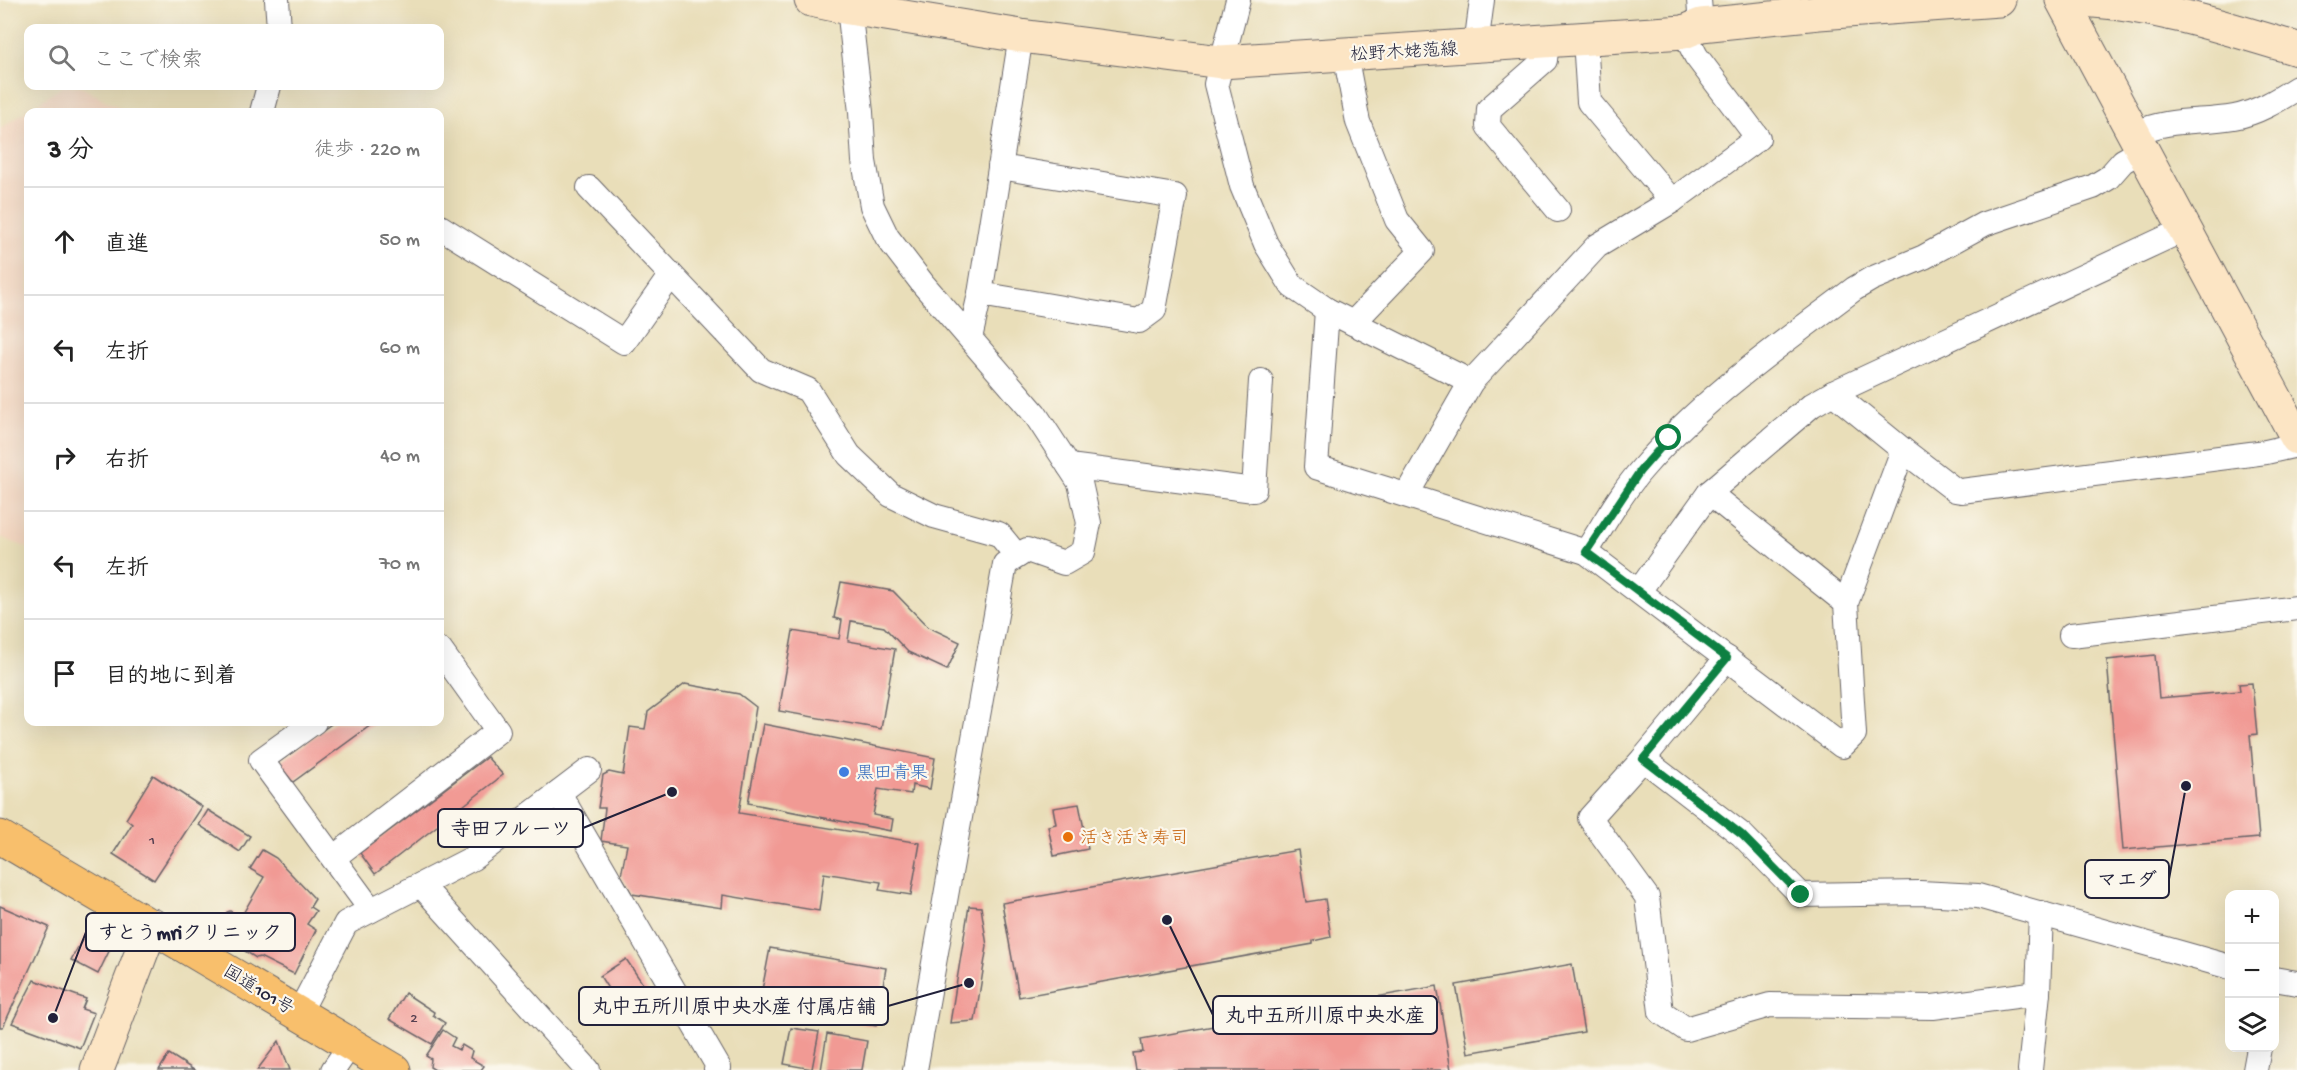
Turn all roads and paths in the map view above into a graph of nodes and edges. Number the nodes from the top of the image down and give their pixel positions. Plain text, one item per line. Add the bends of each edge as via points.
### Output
1 (277, 0) edge
2 (811, 0) edge
3 (1238, 0) edge
4 (1482, 0) edge
5 (1999, 0) edge
6 (2062, 0) edge
7 (2083, 0) edge
8 (849, 8) junction
9 (2196, 11) edge
10 (1695, 19) edge
11 (279, 24) edge
12 (1021, 36) junction
13 (1585, 39) junction
14 (1546, 41) junction
15 (1476, 46) junction
16 (2297, 49) edge
17 (1345, 54) junction
18 (1221, 62) junction
19 (2297, 88) edge
20 (268, 90) edge
21 (263, 108) edge
22 (2139, 142) junction
23 (1000, 168) junction
24 (589, 188) dead end
25 (1672, 201) junction
26 (1558, 210) dead end
27 (2185, 229) junction
28 (444, 230) edge
29 (671, 275) junction
30 (980, 294) junction
31 (1327, 310) junction
32 (1353, 323) junction
33 (970, 338) junction
34 (1261, 381) dead end
35 (1471, 382) junction
36 (1833, 393) junction
37 (2297, 438) edge
38 (2297, 445) edge
39 (1903, 450) junction
40 (1069, 466) junction
41 (1709, 493) junction
42 (1407, 495) junction
43 (1586, 552) junction
44 (1017, 556) junction
45 (1639, 591) junction
46 (1846, 603) junction
47 (2297, 608) edge
48 (2071, 635) dead end
49 (444, 656) edge
50 (1727, 658) junction
51 (308, 726) edge
52 (1643, 759) junction
53 (589, 770) dead end
54 (559, 793) junction
55 (0, 837) edge
56 (333, 858) junction
57 (421, 885) junction
58 (371, 910) junction
59 (2041, 913) junction
60 (152, 925) junction
61 (2225, 966) edge
62 (2279, 980) edge
63 (2297, 983) edge
64 (2038, 993) junction
65 (299, 1013) junction
66 (2258, 1052) edge
67 (342, 1057) edge
68 (97, 1070) edge
69 (394, 1070) edge
70 (588, 1070) edge
71 (716, 1070) edge
72 (915, 1070) edge
73 (2030, 1070) edge
74 (2255, 1070) edge

1 - 11 street
2 - 8 main road, 松野木姥萢線
3 - 18 street
4 - 15 street
5 - 10 main road, 松野木姥萢線
6 - 22 main road
7 - 9 main road
8 - 12 main road, 松野木姥萢線
8 - 33 street via 872,206 887,237
9 - 16 main road
10 - 13 main road, 松野木姥萢線
10 - 25 street via 1696,56 1758,138
12 - 18 main road, 松野木姥萢線
12 - 23 street
13 - 14 main road, 松野木姥萢線
13 - 25 street via 1589,102
14 - 15 main road, 松野木姥萢線
14 - 26 street via 1545,60 1489,109 1488,126
15 - 17 main road, 松野木姥萢線
17 - 18 main road, 松野木姥萢線
17 - 32 street via 1358,123 1397,220 1422,251
18 - 31 street via 1216,84 1242,186 1262,234 1292,286
19 - 22 street via 2275,102 2236,116 2155,125
20 - 21 street
22 - 27 main road
22 - 43 street via 2108,178 2093,187 1984,224 1932,254 1854,289 1740,376 1669,438 1640,471
23 - 30 street
23 - 30 street via 1175,196 1154,310 1139,321
24 - 29 street
25 - 35 street via 1597,246
27 - 36 street
27 - 37 main road
28 - 29 street via 624,342
29 - 44 street via 761,370 808,390 849,455 891,495 934,516 999,534
30 - 33 street
31 - 32 street
31 - 42 street via 1316,467
32 - 35 street
33 - 40 street via 1035,414
34 - 40 street via 1254,490
35 - 42 street
36 - 39 street
36 - 41 street via 1812,405
38 - 39 street via 1961,491 1954,490
39 - 46 street
40 - 44 street via 1080,483 1089,523 1083,552 1064,563 1027,550
41 - 45 street
41 - 46 street
42 - 43 street
43 - 45 street
44 - 72 street via 1005,564
45 - 50 street
46 - 50 street via 1854,734 1842,746
47 - 48 street
49 - 56 street via 498,731
50 - 52 street
51 - 56 street via 261,760
52 - 59 street via 1742,835 1801,895 1978,896
52 - 64 street via 1590,818 1647,897 1660,1012 1686,1029 1770,1005 1934,1007
53 - 54 street
54 - 57 street via 473,858
54 - 71 street via 719,1068
55 - 60 highway, 国道101号
56 - 58 street
57 - 58 street
57 - 70 street
58 - 65 street via 346,923
59 - 61 street
59 - 64 street
60 - 65 highway, 国道101号
60 - 68 main road
62 - 63 street
64 - 73 street
65 - 67 highway, 国道101号
66 - 74 street
67 - 69 highway, 国道101号

